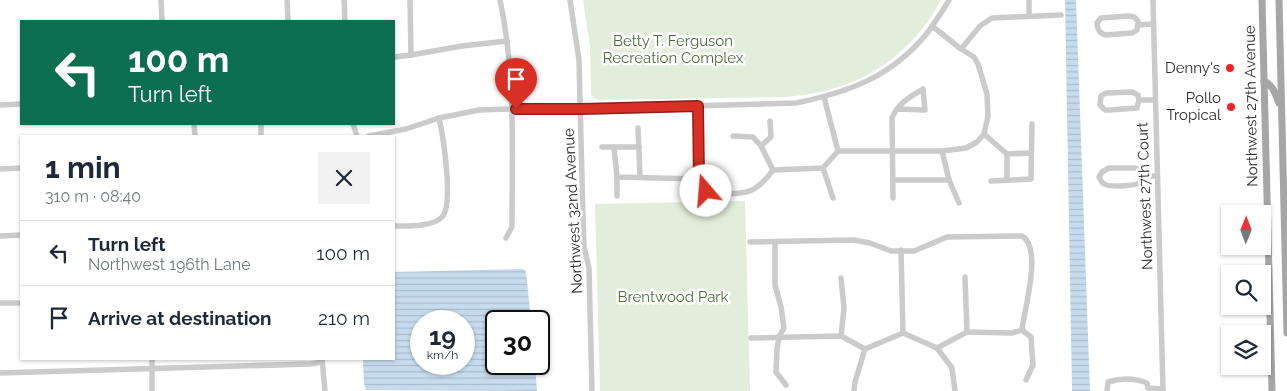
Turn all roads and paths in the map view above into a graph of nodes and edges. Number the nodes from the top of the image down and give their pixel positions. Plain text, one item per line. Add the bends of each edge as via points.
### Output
1 (161, 0) edge
2 (288, 0) edge
3 (344, 0) edge
4 (410, 0) edge
5 (500, 0) edge
6 (570, 0) edge
7 (949, 0) edge
8 (1028, 0) edge
9 (1153, 0) edge
10 (1262, 0) edge
11 (1279, 0) edge
12 (1061, 15) dead end
13 (1029, 16) junction
14 (162, 20) edge
15 (288, 20) edge
16 (345, 20) edge
17 (1153, 24) junction
18 (1138, 25) junction
19 (932, 26) junction
20 (507, 41) junction
21 (961, 49) junction
22 (411, 55) junction
23 (395, 57) edge
24 (1264, 81) junction
25 (824, 97) junction
26 (1139, 100) junction
27 (1155, 100) junction
28 (0, 104) edge
29 (20, 104) edge
30 (698, 106) junction
31 (511, 109) junction
32 (581, 109) junction
33 (897, 109) junction
34 (1281, 111) junction
35 (439, 118) junction
36 (770, 121) dead end
37 (1032, 124) dead end
38 (638, 128) dead end
39 (984, 134) junction
40 (374, 135) edge
41 (733, 136) dead end
42 (639, 146) junction
43 (761, 146) junction
44 (602, 147) dead end
45 (614, 147) junction
46 (838, 151) junction
47 (893, 151) junction
48 (942, 151) junction
49 (1031, 153) junction
50 (1007, 154) junction
51 (20, 168) edge
52 (823, 168) junction
53 (0, 169) edge
54 (773, 170) junction
55 (1143, 176) junction
56 (1157, 176) junction
57 (617, 177) junction
58 (640, 177) junction
59 (699, 179) junction
60 (893, 180) junction
61 (949, 180) junction
62 (1007, 180) junction
63 (992, 181) dead end
64 (617, 196) dead end
65 (833, 198) dead end
66 (893, 198) dead end
67 (959, 203) dead end
68 (395, 226) edge
69 (20, 235) edge
70 (0, 236) edge
71 (506, 238) dead end
72 (750, 242) dead end
73 (775, 242) junction
74 (900, 250) junction
75 (965, 277) dead end
76 (841, 278) dead end
77 (0, 303) edge
78 (20, 303) edge
79 (1022, 330) junction
80 (967, 332) junction
81 (903, 333) junction
82 (1287, 333) edge
83 (841, 336) junction
84 (779, 337) junction
85 (751, 338) dead end
86 (937, 348) junction
87 (865, 350) junction
88 (152, 360) edge
89 (321, 360) edge
90 (322, 360) edge
91 (152, 368) junction
92 (0, 373) edge
93 (1026, 380) dead end
94 (786, 385) dead end
95 (1147, 390) edge
96 (1162, 390) edge
97 (152, 391) edge
98 (324, 391) edge
99 (592, 391) edge
100 (854, 391) edge
101 (955, 391) edge
102 (1107, 391) edge
103 (1272, 391) edge

1 - 14 street
2 - 15 street
3 - 16 street
4 - 22 street
5 - 20 street
6 - 32 street, Northwest 32nd Avenue via 579,60
7 - 19 street
8 - 13 street
9 - 17 street, Northwest 27th Court
10 - 24 main road, Northwest 27th Avenue
11 - 34 main road, Northwest 27th Avenue
12 - 13 street
13 - 21 street via 992,18 980,26
17 - 18 street
17 - 27 street, Northwest 27th Court
18 - 18 street via 1132,33 1106,35 1097,26 1098,20 1104,17 1129,16 1137,19
19 - 21 street
19 - 25 street via 918,44 893,66 856,87
20 - 22 street
20 - 31 street
21 - 39 street via 974,57 987,94 988,116
22 - 23 street
24 - 34 main road via 1274,89
24 - 103 main road, Northwest 27th Avenue
25 - 30 street via 796,103
25 - 46 street
26 - 26 street via 1137,108 1116,110 1105,110 1100,102 1103,94 1114,92 1134,92
26 - 27 street
27 - 56 street, Northwest 27th Court
28 - 29 street
30 - 32 street
30 - 59 street
31 - 32 street
31 - 35 street via 478,110
31 - 71 street via 512,226
32 - 99 street, Northwest 32nd Avenue
33 - 33 street via 903,101 923,89 925,110
33 - 47 street via 892,118
34 - 82 main road, Northwest 27th Avenue
35 - 40 street
35 - 68 street via 446,162 445,214 436,222
36 - 43 street via 771,137
37 - 49 street
38 - 42 street
39 - 48 street via 966,148
39 - 50 street
41 - 43 street via 754,137
42 - 45 street
42 - 58 street
43 - 54 street
44 - 45 street
45 - 57 street
46 - 47 street
46 - 52 street
47 - 48 street
47 - 60 street
48 - 61 street
49 - 50 street
49 - 62 street via 1031,179
50 - 62 street
51 - 53 street
52 - 54 street
52 - 65 street
54 - 59 street via 752,190 743,193 706,191
55 - 55 street via 1141,182 1134,185 1113,186 1104,184 1099,177 1106,169 1118,168 1138,168
55 - 56 street
56 - 96 street, Northwest 27th Court
57 - 58 street
57 - 64 street
58 - 59 street
60 - 61 street
60 - 66 street
61 - 67 street
62 - 63 street
69 - 70 street
72 - 73 street
73 - 74 street via 853,240 891,251
73 - 84 street via 775,284 784,328
74 - 79 street via 914,251 947,237 1026,238 1030,244 1032,265
74 - 81 street
75 - 80 street
76 - 83 street via 844,308
77 - 78 street
79 - 80 street via 1012,333
79 - 93 street via 1031,337 1033,346 1034,365
80 - 86 street
81 - 86 street
81 - 87 street
83 - 84 street
83 - 87 street
84 - 85 street
84 - 94 street via 776,372
86 - 101 street via 952,368
87 - 100 street
88 - 91 street
89 - 91 street via 310,364
90 - 98 street
91 - 92 street
91 - 97 street
95 - 96 street
95 - 102 street via 1147,383 1118,379 1108,382

